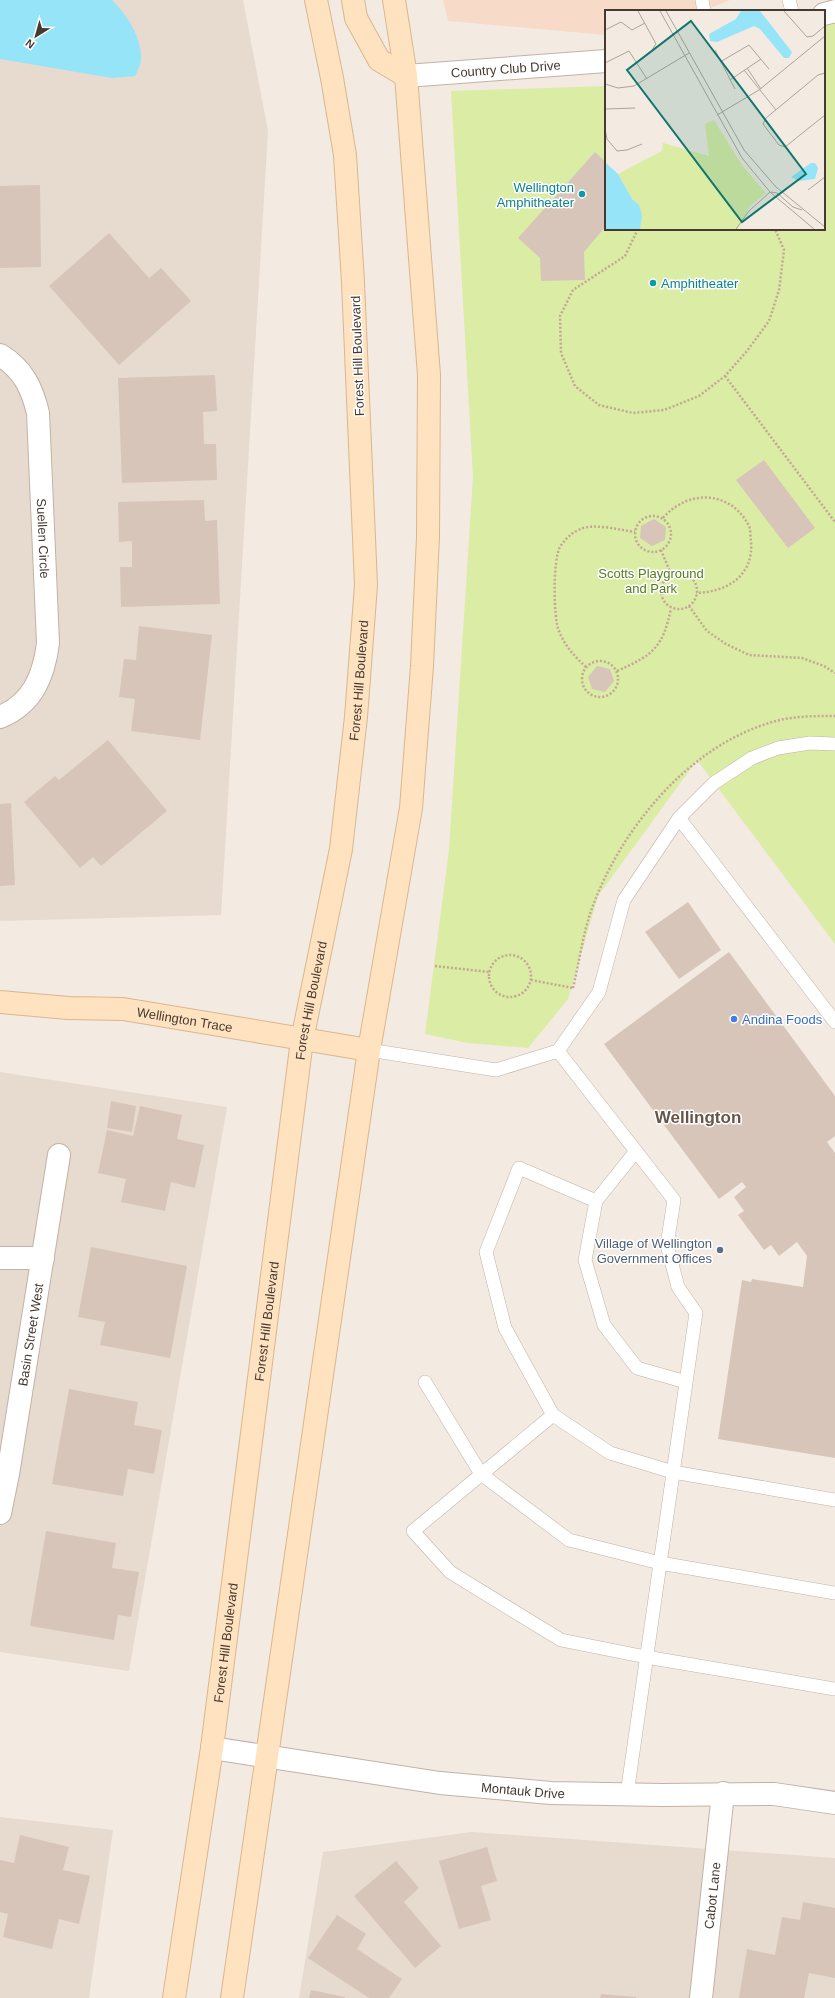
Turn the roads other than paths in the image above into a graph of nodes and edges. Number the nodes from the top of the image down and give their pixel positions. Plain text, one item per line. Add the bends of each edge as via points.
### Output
1 (316, 0) edge
2 (353, 0) edge
3 (394, 0) edge
4 (702, 0) edge
5 (789, 0) edge
6 (704, 10) edge
7 (792, 10) edge
8 (835, 11) edge
9 (825, 14) edge
10 (605, 61) edge
11 (406, 76) junction
12 (0, 355) edge
13 (0, 717) edge
14 (835, 744) edge
15 (679, 818) junction
16 (0, 1002) edge
17 (835, 1022) edge
18 (302, 1040) junction
19 (369, 1050) junction
20 (558, 1051) junction
21 (636, 1151) junction
22 (59, 1155) dead end
23 (596, 1201) junction
24 (0, 1258) edge
25 (43, 1258) junction
26 (425, 1382) dead end
27 (686, 1382) junction
28 (553, 1415) junction
29 (673, 1472) junction
30 (4, 1474) edge
31 (481, 1474) junction
32 (835, 1500) edge
33 (0, 1513) edge
34 (660, 1563) junction
35 (835, 1593) edge
36 (646, 1657) junction
37 (835, 1689) edge
38 (212, 1748) junction
39 (267, 1757) junction
40 (723, 1793) junction
41 (627, 1794) junction
42 (835, 1803) edge
43 (174, 1998) edge
44 (232, 1998) edge
45 (701, 1998) edge

1 - 18 main road, Forest Hill Boulevard via 345,155 366,585 356,717 340,849
2 - 11 main road via 356,18 379,60
3 - 11 main road
4 - 6 lane
5 - 7 lane
8 - 9 street
10 - 11 street, Country Club Drive
11 - 19 main road via 429,375 428,537 422,666 410,808
12 - 13 street, Suellen Circle via 19,370 32,390 38,413 48,643 46,664 36,685 22,703
14 - 15 lane via 810,743 778,748 752,758 714,783
15 - 17 lane
15 - 20 lane via 624,900 599,992
16 - 18 main road, Wellington Trace via 68,1008 123,1009
18 - 19 main road, Wellington Trace
18 - 38 main road, Forest Hill Boulevard
19 - 20 lane via 496,1070
19 - 39 main road
20 - 21 lane
21 - 23 lane
21 - 27 lane via 674,1200 667,1245 678,1287 696,1313
22 - 25 street, Basin Street West
23 - 27 lane via 585,1260 604,1325 637,1368
23 - 28 lane via 519,1168 486,1252 505,1328
24 - 25 street
25 - 30 street, Basin Street West
26 - 31 lane
27 - 29 lane
28 - 29 lane via 610,1453
28 - 31 lane
29 - 32 lane
29 - 34 lane
30 - 33 street, Basin Street West
31 - 34 lane via 570,1540
31 - 36 lane via 414,1531 450,1572 561,1640
34 - 35 lane
34 - 36 lane
36 - 37 lane
36 - 41 lane
38 - 39 street, Montauk Drive
38 - 43 main road, Forest Hill Boulevard
39 - 41 street, Montauk Drive via 440,1783 551,1792
39 - 44 main road
40 - 41 street, Montauk Drive
40 - 42 street, Montauk Drive via 774,1794
40 - 45 street, Cabot Lane

